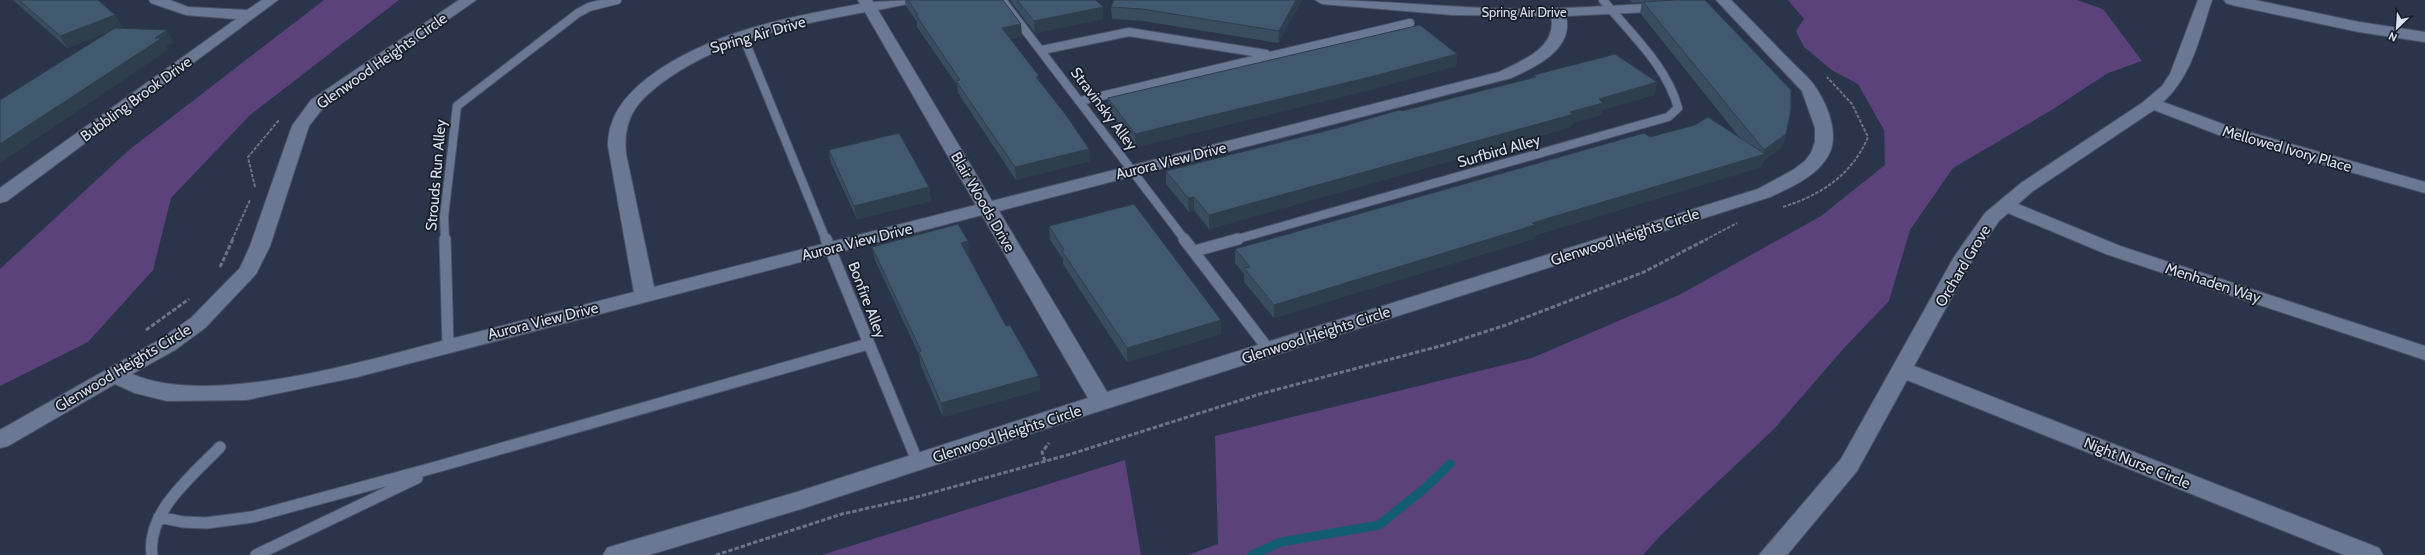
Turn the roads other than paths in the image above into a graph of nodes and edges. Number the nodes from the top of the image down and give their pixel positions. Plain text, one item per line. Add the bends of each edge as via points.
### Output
1 (156, 0) edge
2 (271, 0) edge
3 (469, 0) edge
4 (617, 0) edge
5 (906, 0) edge
6 (1002, 0) edge
7 (1322, 0) edge
8 (2205, 0) edge
9 (2232, 0) edge
10 (1720, 2) edge
11 (868, 3) edge
12 (1607, 5) edge
13 (1682, 6) edge
14 (1558, 12) junction
15 (251, 14) junction
16 (1410, 23) dead end
17 (743, 36) junction
18 (2425, 37) edge
19 (1042, 50) junction
20 (1272, 55) junction
21 (1080, 100) junction
22 (2152, 104) junction
23 (1133, 171) junction
24 (2425, 188) edge
25 (0, 198) edge
26 (2005, 205) junction
27 (987, 209) junction
28 (831, 249) junction
29 (1196, 251) junction
30 (645, 295) junction
31 (868, 344) junction
32 (448, 345) junction
33 (1269, 350) junction
34 (2425, 353) edge
35 (1903, 370) junction
36 (116, 376) junction
37 (1102, 403) junction
38 (0, 440) edge
39 (220, 447) dead end
40 (918, 463) junction
41 (440, 466) junction
42 (159, 517) junction
43 (152, 555) edge
44 (256, 555) edge
45 (616, 555) edge
46 (1772, 555) edge
47 (2370, 555) edge

1 - 15 street via 186,11
2 - 15 street, Bubbling Brook Drive
3 - 36 street, Glenwood Heights Circle via 317,104 301,126 260,246 249,270 198,323
4 - 32 lane, Strouds Run Alley via 589,7 578,13 457,106 444,217
5 - 11 street, Spring Air Drive
6 - 19 lane, Stravinsky Alley
7 - 14 street, Spring Air Drive via 1452,11
8 - 22 street, Orchard Grove via 2178,74 2168,89
9 - 18 street via 2344,24
10 - 33 street, Glenwood Heights Circle via 1809,89 1818,106 1825,140 1822,154 1808,169 1764,193
11 - 17 street, Spring Air Drive
11 - 27 street, Blair Woods Drive
12 - 13 street, Spring Air Drive
12 - 14 street, Spring Air Drive
12 - 29 lane, Surfbird Alley via 1668,80 1677,97 1678,108 1668,116
14 - 23 street, Aurora View Drive via 1562,22 1557,41 1537,59 1505,75
15 - 25 street, Bubbling Brook Drive
16 - 20 lane
17 - 28 lane, Bonfire Alley
17 - 30 street, Spring Air Drive via 702,50 670,70 634,98 621,117 617,132 618,159
19 - 20 lane via 1129,32
19 - 21 lane, Stravinsky Alley
20 - 21 lane
21 - 23 lane, Stravinsky Alley
22 - 24 street, Mellowed Ivory Place via 2225,131
22 - 26 street, Orchard Grove via 2027,187
23 - 27 street, Aurora View Drive
23 - 29 lane, Stravinsky Alley
26 - 34 street, Menhaden Way via 2113,250
26 - 35 street, Orchard Grove via 1992,217 1964,257
27 - 28 street, Aurora View Drive
27 - 37 street, Blair Woods Drive
28 - 30 street, Aurora View Drive
28 - 31 lane, Bonfire Alley
29 - 33 lane, Stravinsky Alley
30 - 32 street, Aurora View Drive
31 - 40 lane, Bonfire Alley
31 - 41 lane
32 - 36 street, Aurora View Drive via 357,370 246,392 166,393 143,388
33 - 37 street, Glenwood Heights Circle
35 - 46 street, Orchard Grove via 1849,465
35 - 47 street, Night Nurse Circle
36 - 38 street, Glenwood Heights Circle
37 - 40 street, Glenwood Heights Circle
39 - 42 lane
40 - 45 street, Glenwood Heights Circle
41 - 42 lane via 314,502 222,524 194,524
41 - 44 lane
42 - 43 lane via 151,533

